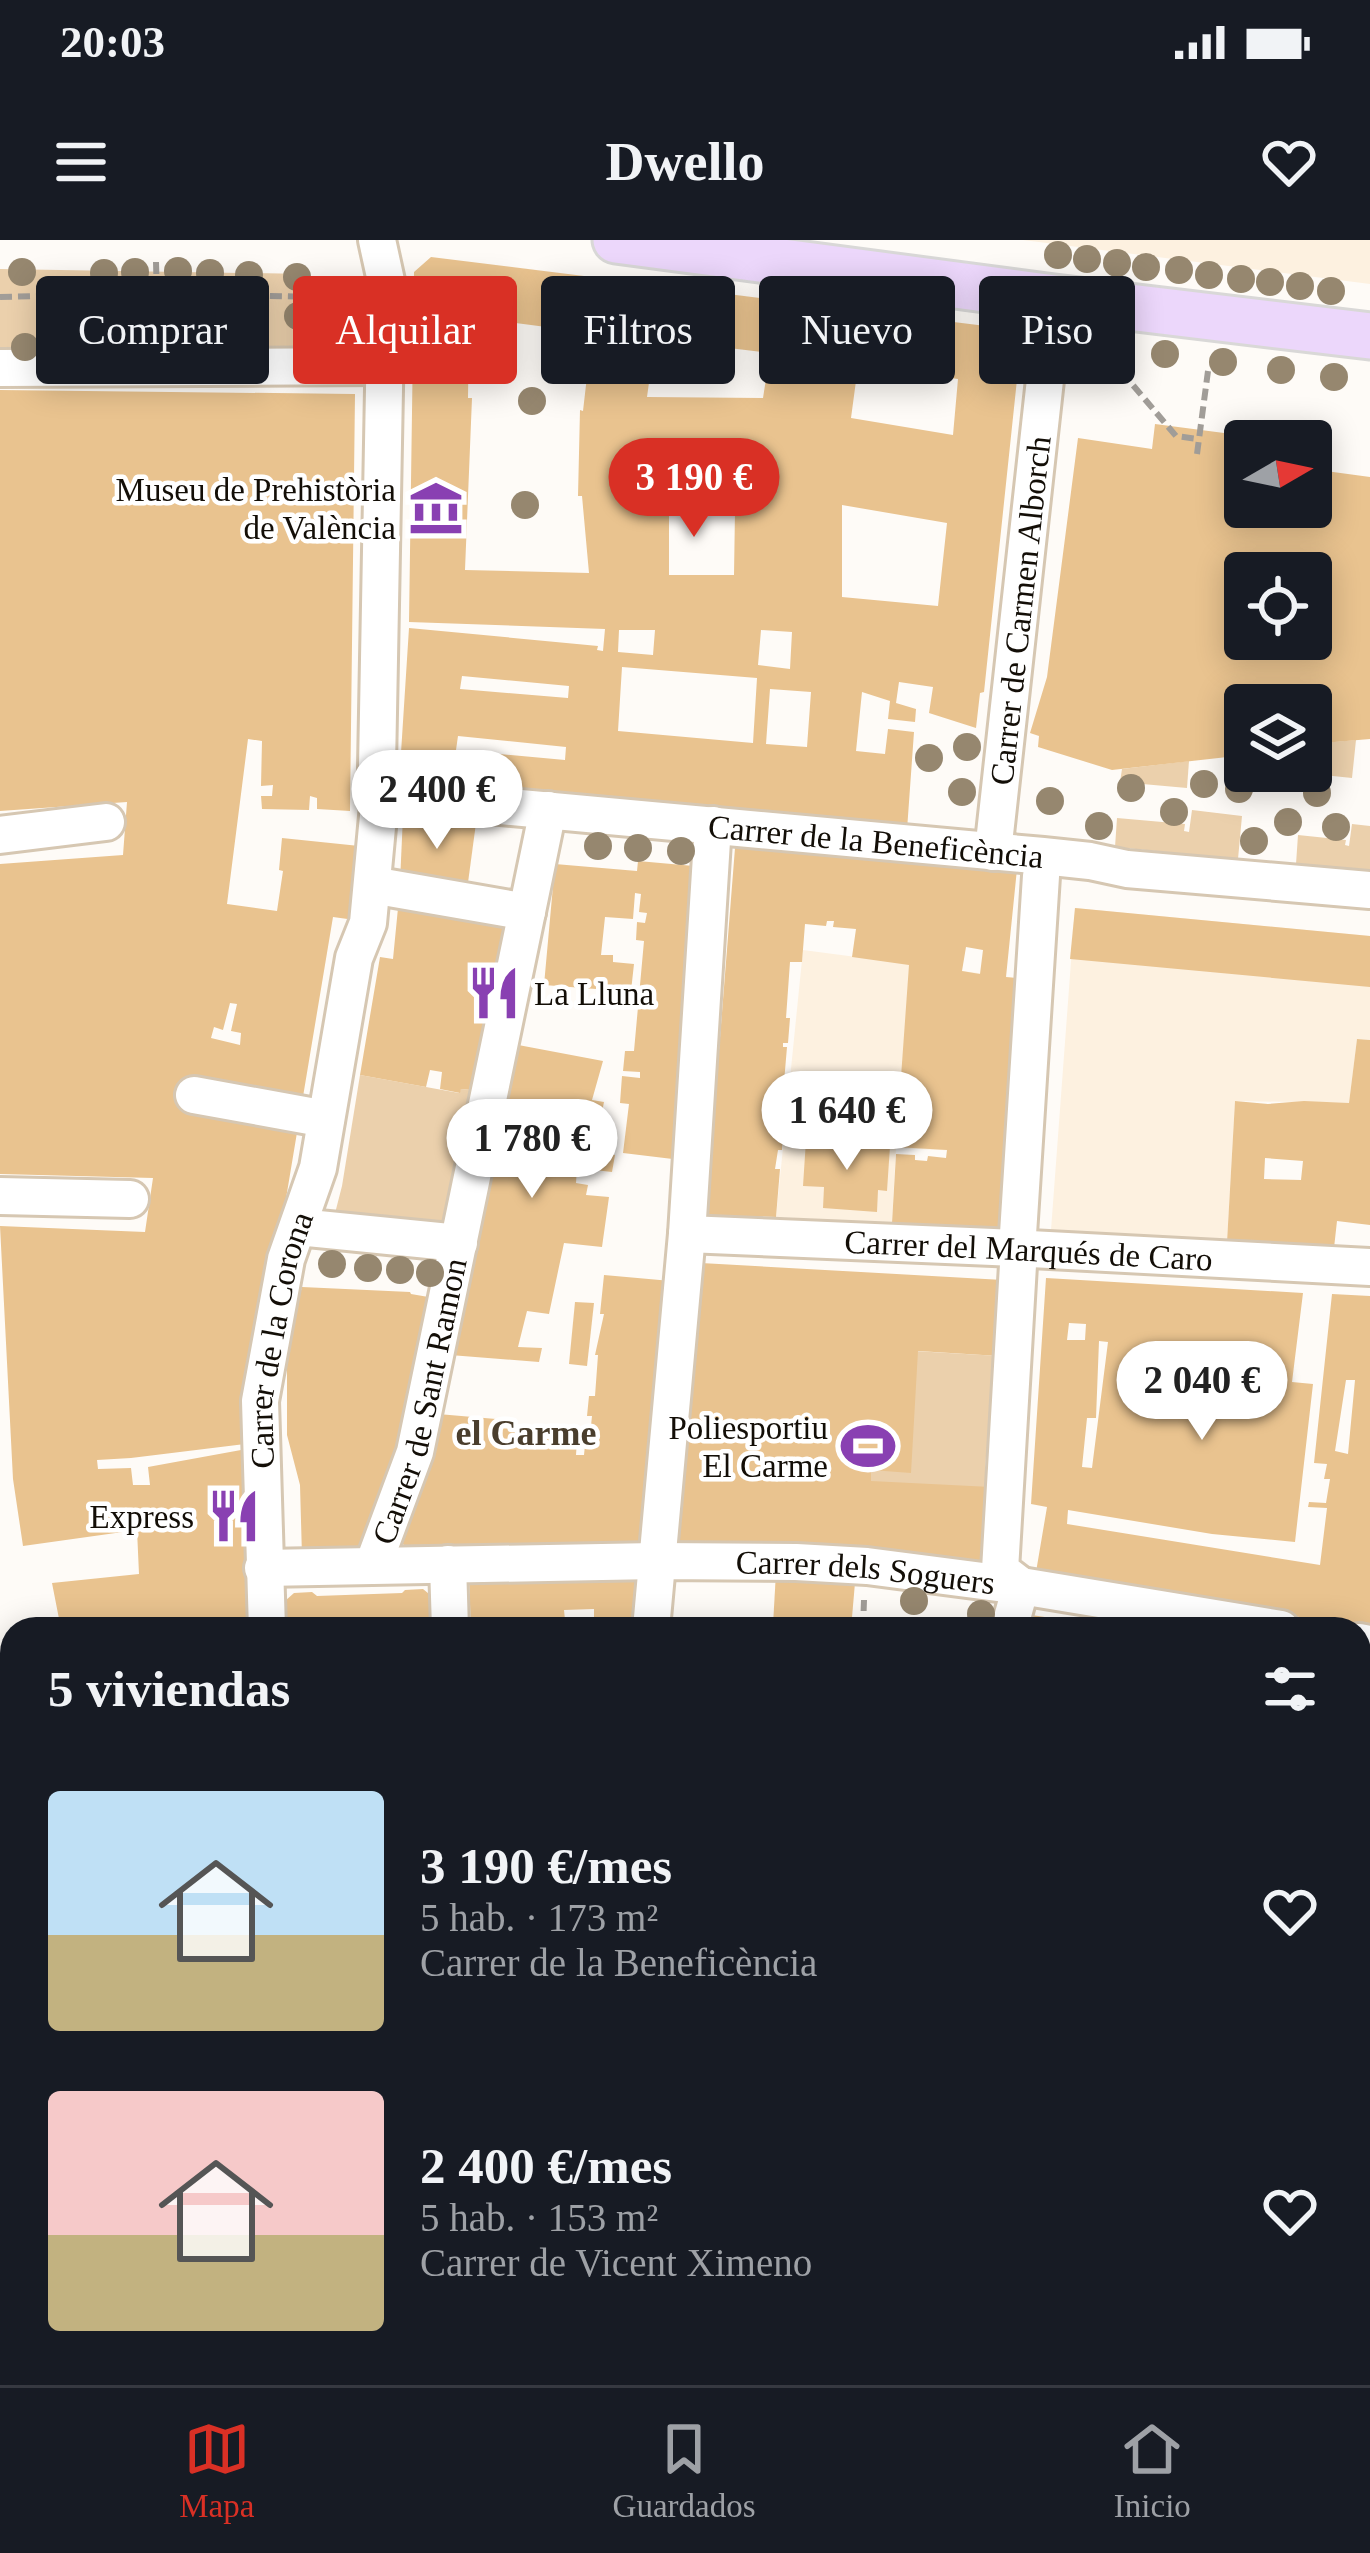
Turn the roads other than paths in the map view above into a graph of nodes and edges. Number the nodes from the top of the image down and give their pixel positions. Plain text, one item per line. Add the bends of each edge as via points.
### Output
1 (376, 240) edge
2 (616, 240) edge
3 (385, 276) edge
4 (979, 288) edge
5 (1135, 308) edge
6 (1370, 336) edge
7 (293, 366) edge
8 (0, 368) edge
9 (385, 384) edge
10 (1045, 384) edge
11 (380, 795) junction
12 (548, 810) junction
13 (106, 822) dead end
14 (713, 825) junction
15 (0, 835) edge
16 (993, 852) junction
17 (1041, 876) dead end
18 (372, 885) junction
19 (1370, 890) edge
20 (527, 913) junction
21 (194, 1095) dead end
22 (326, 1119) junction
23 (0, 1196) edge
24 (130, 1199) dead end
25 (298, 1227) junction
26 (687, 1234) junction
27 (1018, 1241) junction
28 (459, 1244) junction
29 (1370, 1268) edge
30 (656, 1561) junction
31 (448, 1564) junction
32 (373, 1565) junction
33 (263, 1568) junction
34 (1021, 1586) junction
35 (266, 1617) edge
36 (450, 1617) edge
37 (652, 1617) edge
38 (1012, 1617) edge
39 (1208, 1617) edge

1 - 3 street, Carrer de la Corona
2 - 4 main road
5 - 6 main road
7 - 8 street
9 - 11 street, Carrer de la Corona
10 - 16 street, Carrer de Carmen Alborch
11 - 12 street, Carrer de la Beneficència
11 - 18 street, Carrer de la Corona
12 - 14 street, Carrer de la Beneficència
12 - 20 street, Carrer de Sant Ramon
13 - 15 street
14 - 16 street, Carrer de la Beneficència
14 - 26 street
16 - 19 street, Carrer de la Beneficència
17 - 27 street
18 - 20 street
18 - 22 street, Carrer de la Corona
20 - 28 street, Carrer de Sant Ramon
21 - 22 street
22 - 25 street, Carrer de la Corona
23 - 24 street
25 - 28 street
25 - 33 street, Carrer de la Corona via 260,1401
26 - 27 street, Carrer del Marqués de Caro
26 - 30 street
27 - 29 street, Carrer del Marqués de Caro
27 - 34 street via 1000,1570
28 - 32 street, Carrer de Sant Ramon via 415,1452
30 - 31 street, Carrer dels Soguers
30 - 34 street, Carrer dels Soguers via 796,1562
30 - 37 street
31 - 32 street, Carrer dels Soguers
31 - 36 street
32 - 33 street, Carrer dels Soguers
33 - 35 street, Carrer de la Corona
34 - 38 street
34 - 39 street, Carrer dels Soguers

